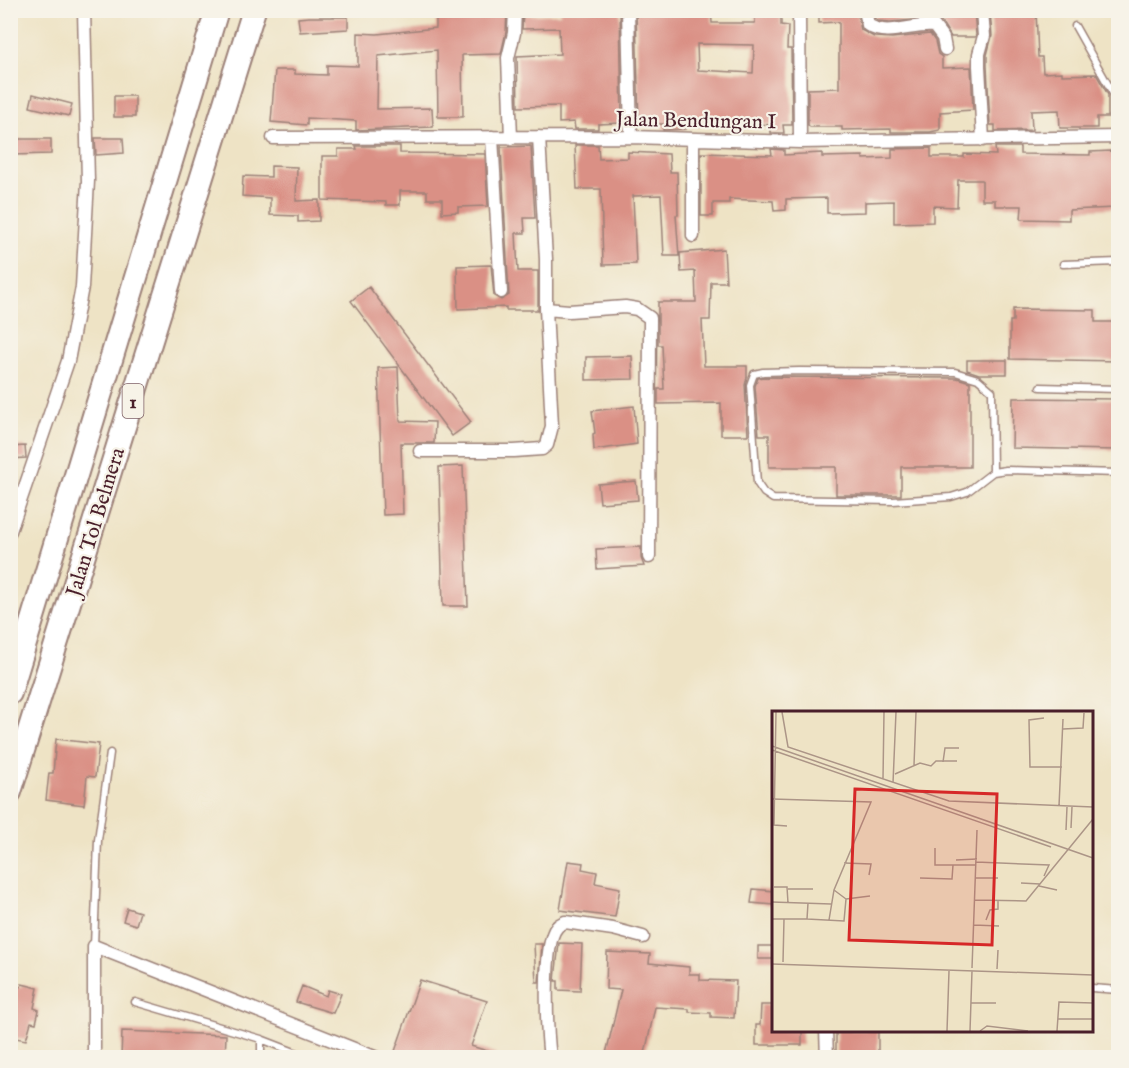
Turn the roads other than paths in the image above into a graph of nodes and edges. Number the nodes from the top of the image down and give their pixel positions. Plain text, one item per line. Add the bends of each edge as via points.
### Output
1 (84, 10) edge
2 (217, 10) edge
3 (254, 10) edge
4 (515, 10) edge
5 (628, 10) edge
6 (799, 10) edge
7 (865, 10) edge
8 (982, 10) edge
9 (1075, 26) dead end
10 (945, 49) dead end
11 (1119, 135) edge
12 (492, 137) junction
13 (539, 137) junction
14 (631, 137) junction
15 (273, 138) dead end
16 (512, 138) junction
17 (693, 139) junction
18 (983, 140) junction
19 (800, 142) junction
20 (693, 236) dead end
21 (1119, 262) edge
22 (1063, 264) dead end
23 (501, 292) dead end
24 (546, 309) junction
25 (1040, 387) dead end
26 (1119, 389) edge
27 (420, 451) dead end
28 (993, 472) junction
29 (1119, 473) edge
30 (10, 531) edge
31 (649, 557) dead end
32 (10, 693) edge
33 (110, 753) dead end
34 (10, 792) edge
35 (643, 937) dead end
36 (94, 946) junction
37 (1093, 988) edge
38 (1119, 990) edge
39 (135, 1002) dead end
40 (826, 1032) edge
41 (261, 1040) junction
42 (94, 1058) edge
43 (261, 1058) edge
44 (310, 1058) edge
45 (377, 1058) edge
46 (550, 1058) edge
47 (827, 1058) edge

1 - 30 street via 88,181 82,287 68,361
2 - 32 highway, Jalan Tol Belmera / 1
3 - 34 highway, Jalan Tol Belmera / 1
4 - 16 street via 508,58
5 - 14 street
6 - 19 street
7 - 10 street via 868,25 877,30 934,26
8 - 18 street via 984,36 979,66
9 - 11 lane via 1115,97
11 - 18 street, Jalan Bendungan I
12 - 15 street, Jalan Bendungan I
12 - 16 street, Jalan Bendungan I
12 - 23 street
13 - 14 street, Jalan Bendungan I
13 - 16 street, Jalan Bendungan I
13 - 24 street
14 - 17 street, Jalan Bendungan I
17 - 19 street, Jalan Bendungan I
17 - 20 street
18 - 19 street, Jalan Bendungan I
21 - 22 lane
24 - 27 street via 552,426 547,445 542,449 514,451
24 - 31 street via 625,307 637,309 650,318
25 - 26 lane
28 - 28 lane via 992,391 978,379 955,372 754,374 750,385 757,483 773,499 893,501 951,497 967,492
28 - 29 lane
33 - 36 lane via 98,840
35 - 46 street via 565,922 556,929 549,946
36 - 42 street
36 - 45 street
37 - 38 lane
39 - 41 lane
40 - 47 street
41 - 43 lane
41 - 44 lane

